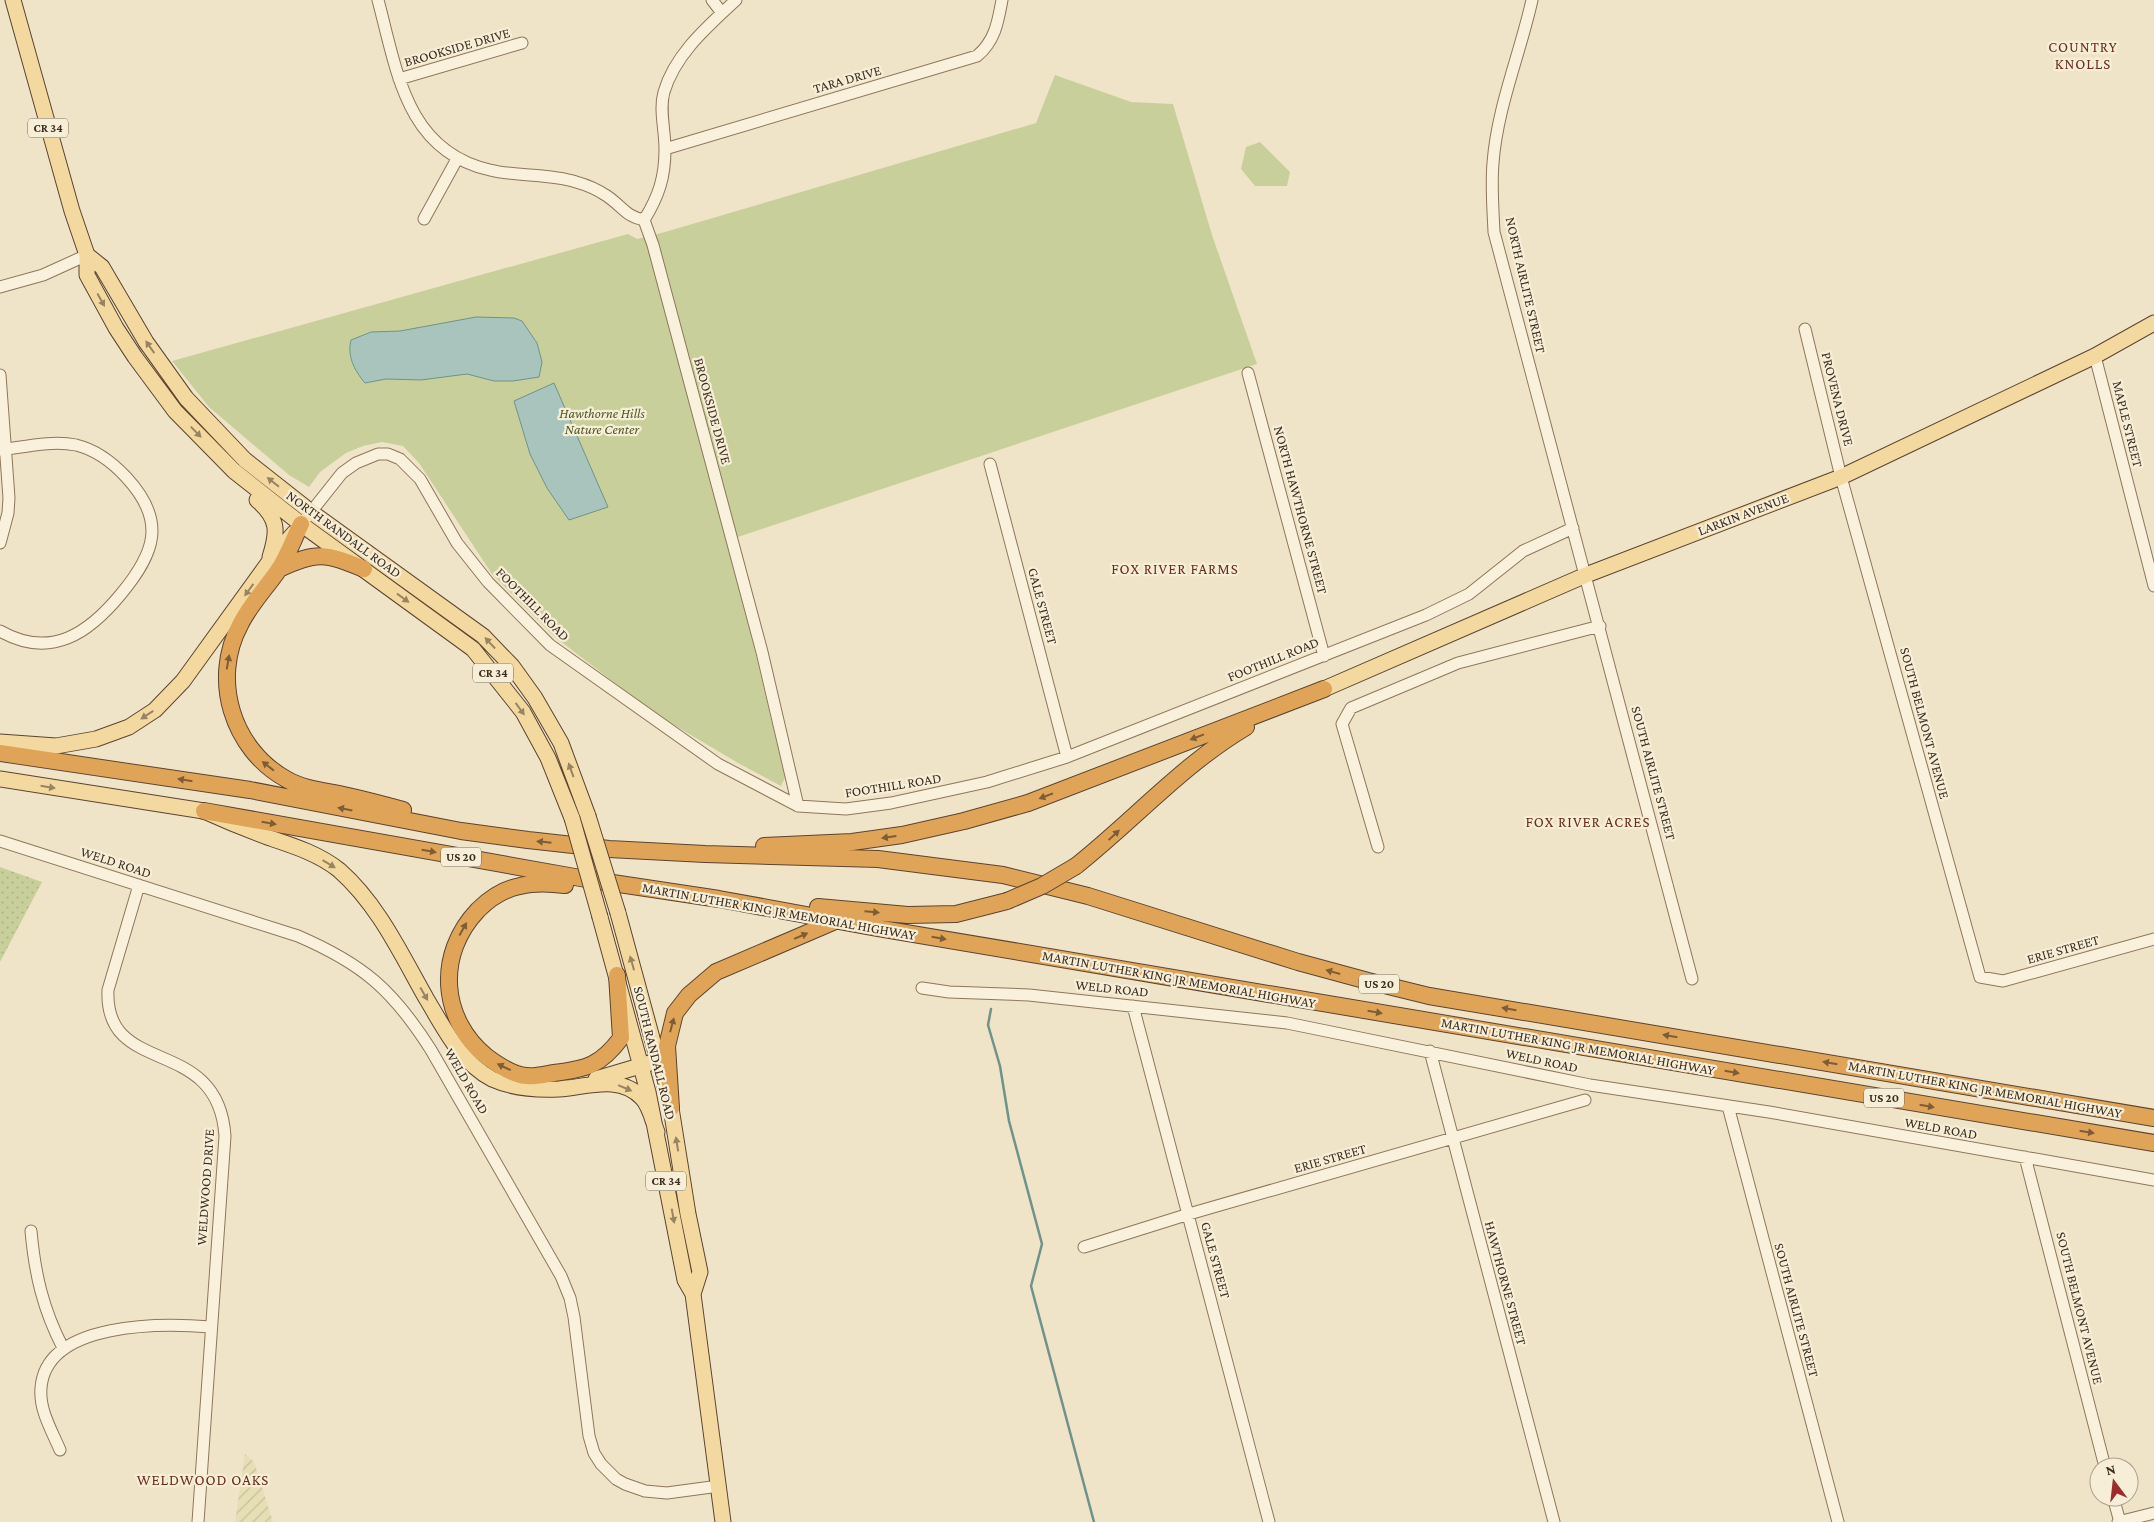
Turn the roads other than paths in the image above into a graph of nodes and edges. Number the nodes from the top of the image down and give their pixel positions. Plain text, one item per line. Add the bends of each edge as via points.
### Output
1 (13, 0) edge
2 (378, 0) edge
3 (712, 0) edge
4 (736, 0) edge
5 (1002, 0) edge
6 (1532, 0) edge
7 (722, 13) junction
8 (522, 44) dead end
9 (399, 79) junction
10 (665, 149) junction
11 (457, 159) junction
12 (424, 219) dead end
13 (644, 220) junction
14 (87, 255) junction
15 (0, 288) edge
16 (2154, 323) edge
17 (1805, 329) dead end
18 (2095, 356) junction
19 (1248, 372) dead end
20 (0, 375) edge
21 (211, 447) junction
22 (2, 450) edge
23 (990, 464) dead end
24 (1841, 476) junction
25 (306, 518) junction
26 (1573, 528) junction
27 (0, 543) edge
28 (274, 566) junction
29 (364, 569) junction
30 (1586, 575) junction
31 (2154, 586) edge
32 (1600, 626) junction
33 (0, 631) edge
34 (1324, 656) junction
35 (1324, 689) junction
36 (0, 742) edge
37 (0, 753) edge
38 (1067, 757) junction
39 (0, 779) edge
40 (798, 806) junction
41 (204, 811) junction
42 (588, 816) joint
43 (572, 818) joint
44 (461, 831) junction
45 (0, 841) edge
46 (1378, 847) dead end
47 (609, 849) junction
48 (139, 885) junction
49 (719, 899) junction
50 (833, 922) junction
51 (877, 928) junction
52 (2154, 939) edge
53 (617, 974) junction
54 (1980, 977) joint
55 (1692, 979) dead end
56 (922, 988) dead end
57 (1133, 1006) junction
58 (1430, 1051) junction
59 (660, 1061) junction
60 (641, 1066) junction
61 (560, 1089) junction
62 (1585, 1100) dead end
63 (1728, 1106) junction
64 (671, 1108) junction
65 (2154, 1118) edge
66 (657, 1132) junction
67 (1452, 1138) junction
68 (2154, 1143) edge
69 (2025, 1157) junction
70 (2154, 1180) edge
71 (1189, 1214) junction
72 (31, 1231) dead end
73 (1084, 1247) dead end
74 (693, 1294) junction
75 (211, 1327) junction
76 (63, 1348) junction
77 (60, 1450) dead end
78 (2102, 1457) edge
79 (719, 1486) junction
80 (2115, 1507) edge
81 (2154, 1513) edge
82 (198, 1522) edge
83 (723, 1522) edge
84 (1269, 1522) edge
85 (1554, 1522) edge
86 (1838, 1522) edge
87 (2119, 1522) edge

1 - 14 main road, NORTH RANDALL ROAD / CR 34
2 - 9 street, BROOKSIDE DRIVE
3 - 7 street
4 - 7 street
5 - 10 street, TARA DRIVE via 991,41 977,56
6 - 26 street, NORTH AIRLITE STREET via 1502,111 1493,162 1494,232
7 - 10 street via 674,68 664,93
8 - 9 street, BROOKSIDE DRIVE
9 - 11 street, BROOKSIDE DRIVE via 421,127 437,145
10 - 13 street via 658,199
11 - 12 street
11 - 13 street, BROOKSIDE DRIVE via 492,171 553,176 576,182 608,197 631,218
13 - 40 street, BROOKSIDE DRIVE via 736,553
14 - 15 street via 43,275
14 -> 21 main road, NORTH RANDALL ROAD / CR 34 via 87,276 116,328 175,411
25 -> 14 main road, NORTH RANDALL ROAD / CR 34 via 186,398 146,342 102,267
16 - 18 main road, LARKIN AVENUE
17 - 24 street, PROVENA DRIVE
18 - 24 main road, LARKIN AVENUE
18 - 31 street, MAPLE STREET
19 - 34 street, NORTH HAWTHORNE STREET
20 - 22 street
21 - 25 main road, NORTH RANDALL ROAD / CR 34 via 234,471
21 - 28 main road via 223,470 272,516 276,528
22 - 27 street via 9,498
22 - 33 street via 64,444 106,458 131,482 142,498 150,516 152,537 142,567 103,615 84,631 64,640 40,642 24,641
23 - 38 street, GALE STREET
24 - 30 main road, LARKIN AVENUE
24 - 54 street, SOUTH BELMONT AVENUE
25 - 28 highway
25 - 29 main road, NORTH RANDALL ROAD / CR 34
25 - 40 street, FOOTHILL ROAD via 342,473 356,463 378,454 400,459 420,479 447,528 488,582 550,645 718,764
42 -> 25 main road, NORTH RANDALL ROAD / CR 34 via 561,743 535,698 506,660 483,636
26 - 30 street, NORTH AIRLITE STREET
26 - 34 street, FOOTHILL ROAD via 1523,551 1469,594
28 - 29 highway via 319,555
28 -> 36 main road via 183,681 155,710 129,727 96,739 56,746
44 -> 28 highway via 430,816 309,788 286,779 263,763 248,745 235,722 226,677 230,652 240,624
29 -> 43 main road, NORTH RANDALL ROAD / CR 34 via 473,649 523,712 548,758
30 - 32 street, SOUTH AIRLITE STREET
30 - 35 main road, LARKIN AVENUE
32 - 46 street via 1458,664 1350,708 1342,724
32 - 55 street, SOUTH AIRLITE STREET
34 - 38 street, FOOTHILL ROAD
35 -> 47 highway via 1028,802 964,822 852,842
49 -> 35 highway, bridge via 908,915 956,914 1007,901 1076,866 1193,763 1222,742 1258,720
44 -> 37 highway, US 20 via 250,790
38 - 40 street, FOOTHILL ROAD via 987,782 900,801 846,809
39 -> 41 main road, US 20
41 -> 49 highway, MARTIN LUTHER KING JR MEMORIAL HIGHWAY / US 20 via 586,879
41 -> 61 main road via 309,852 338,870 366,899 394,940 451,1042 472,1065 493,1079 519,1087
59 -> 42 main road, SOUTH RANDALL ROAD / CR 34, bridge
43 - 53 main road, SOUTH RANDALL ROAD / CR 34, bridge
47 -> 44 highway, MARTIN LUTHER KING JR MEMORIAL HIGHWAY / US 20
45 - 48 street, WELD ROAD
65 -> 47 highway, MARTIN LUTHER KING JR MEMORIAL HIGHWAY / US 20 via 1429,996 1368,982 1097,899 1003,875 878,859
48 - 75 street, WELDWOOD DRIVE via 107,1003 115,1027 124,1037 194,1072 213,1093 220,1107 225,1136
48 - 79 street, WELD ROAD via 312,942 358,966 396,999 462,1101 566,1287 574,1317 589,1436 597,1458 616,1479 645,1491
49 - 51 highway, MARTIN LUTHER KING JR MEMORIAL HIGHWAY / US 20
50 - 51 highway
53 -> 50 highway via 622,1038 608,1056 585,1068 570,1071 526,1076 499,1066 477,1049 460,1026 451,1003 449,974 452,950 466,922 486,902 520,886 553,884
64 -> 50 highway via 667,1046 675,1013 689,995 716,972
51 -> 68 highway, MARTIN LUTHER KING JR MEMORIAL HIGHWAY / US 20
52 - 54 street, ERIE STREET via 2003,981
53 - 60 main road, SOUTH RANDALL ROAD / CR 34
56 - 57 street, WELD ROAD
57 - 58 street, WELD ROAD via 1287,1023
57 - 71 street, GALE STREET
58 - 63 street, WELD ROAD via 1590,1086
58 - 67 street, HAWTHORNE STREET
59 - 60 main road
59 - 64 main road, SOUTH RANDALL ROAD / CR 34
60 - 61 main road
60 - 66 main road, SOUTH RANDALL ROAD / CR 34
61 -> 66 main road via 596,1083 630,1089 643,1098
62 - 67 street, ERIE STREET
63 - 69 street, WELD ROAD
63 - 86 street, SOUTH AIRLITE STREET
74 -> 64 main road, SOUTH RANDALL ROAD / CR 34 via 700,1272
66 -> 74 main road, SOUTH RANDALL ROAD / CR 34 via 684,1280
67 - 71 street, ERIE STREET
67 - 85 street, HAWTHORNE STREET
69 - 70 street, WELD ROAD
69 - 78 street, SOUTH BELMONT AVENUE
71 - 73 street, ERIE STREET
71 - 84 street, GALE STREET
72 - 76 street via 38,1285 51,1325
74 - 79 main road, SOUTH RANDALL ROAD / CR 34
75 - 76 street via 146,1326 89,1336
75 - 82 street, WELDWOOD DRIVE
76 - 77 street via 45,1371 40,1390 45,1415
79 - 83 main road, SOUTH RANDALL ROAD / CR 34
80 - 87 street
81 - 87 street

